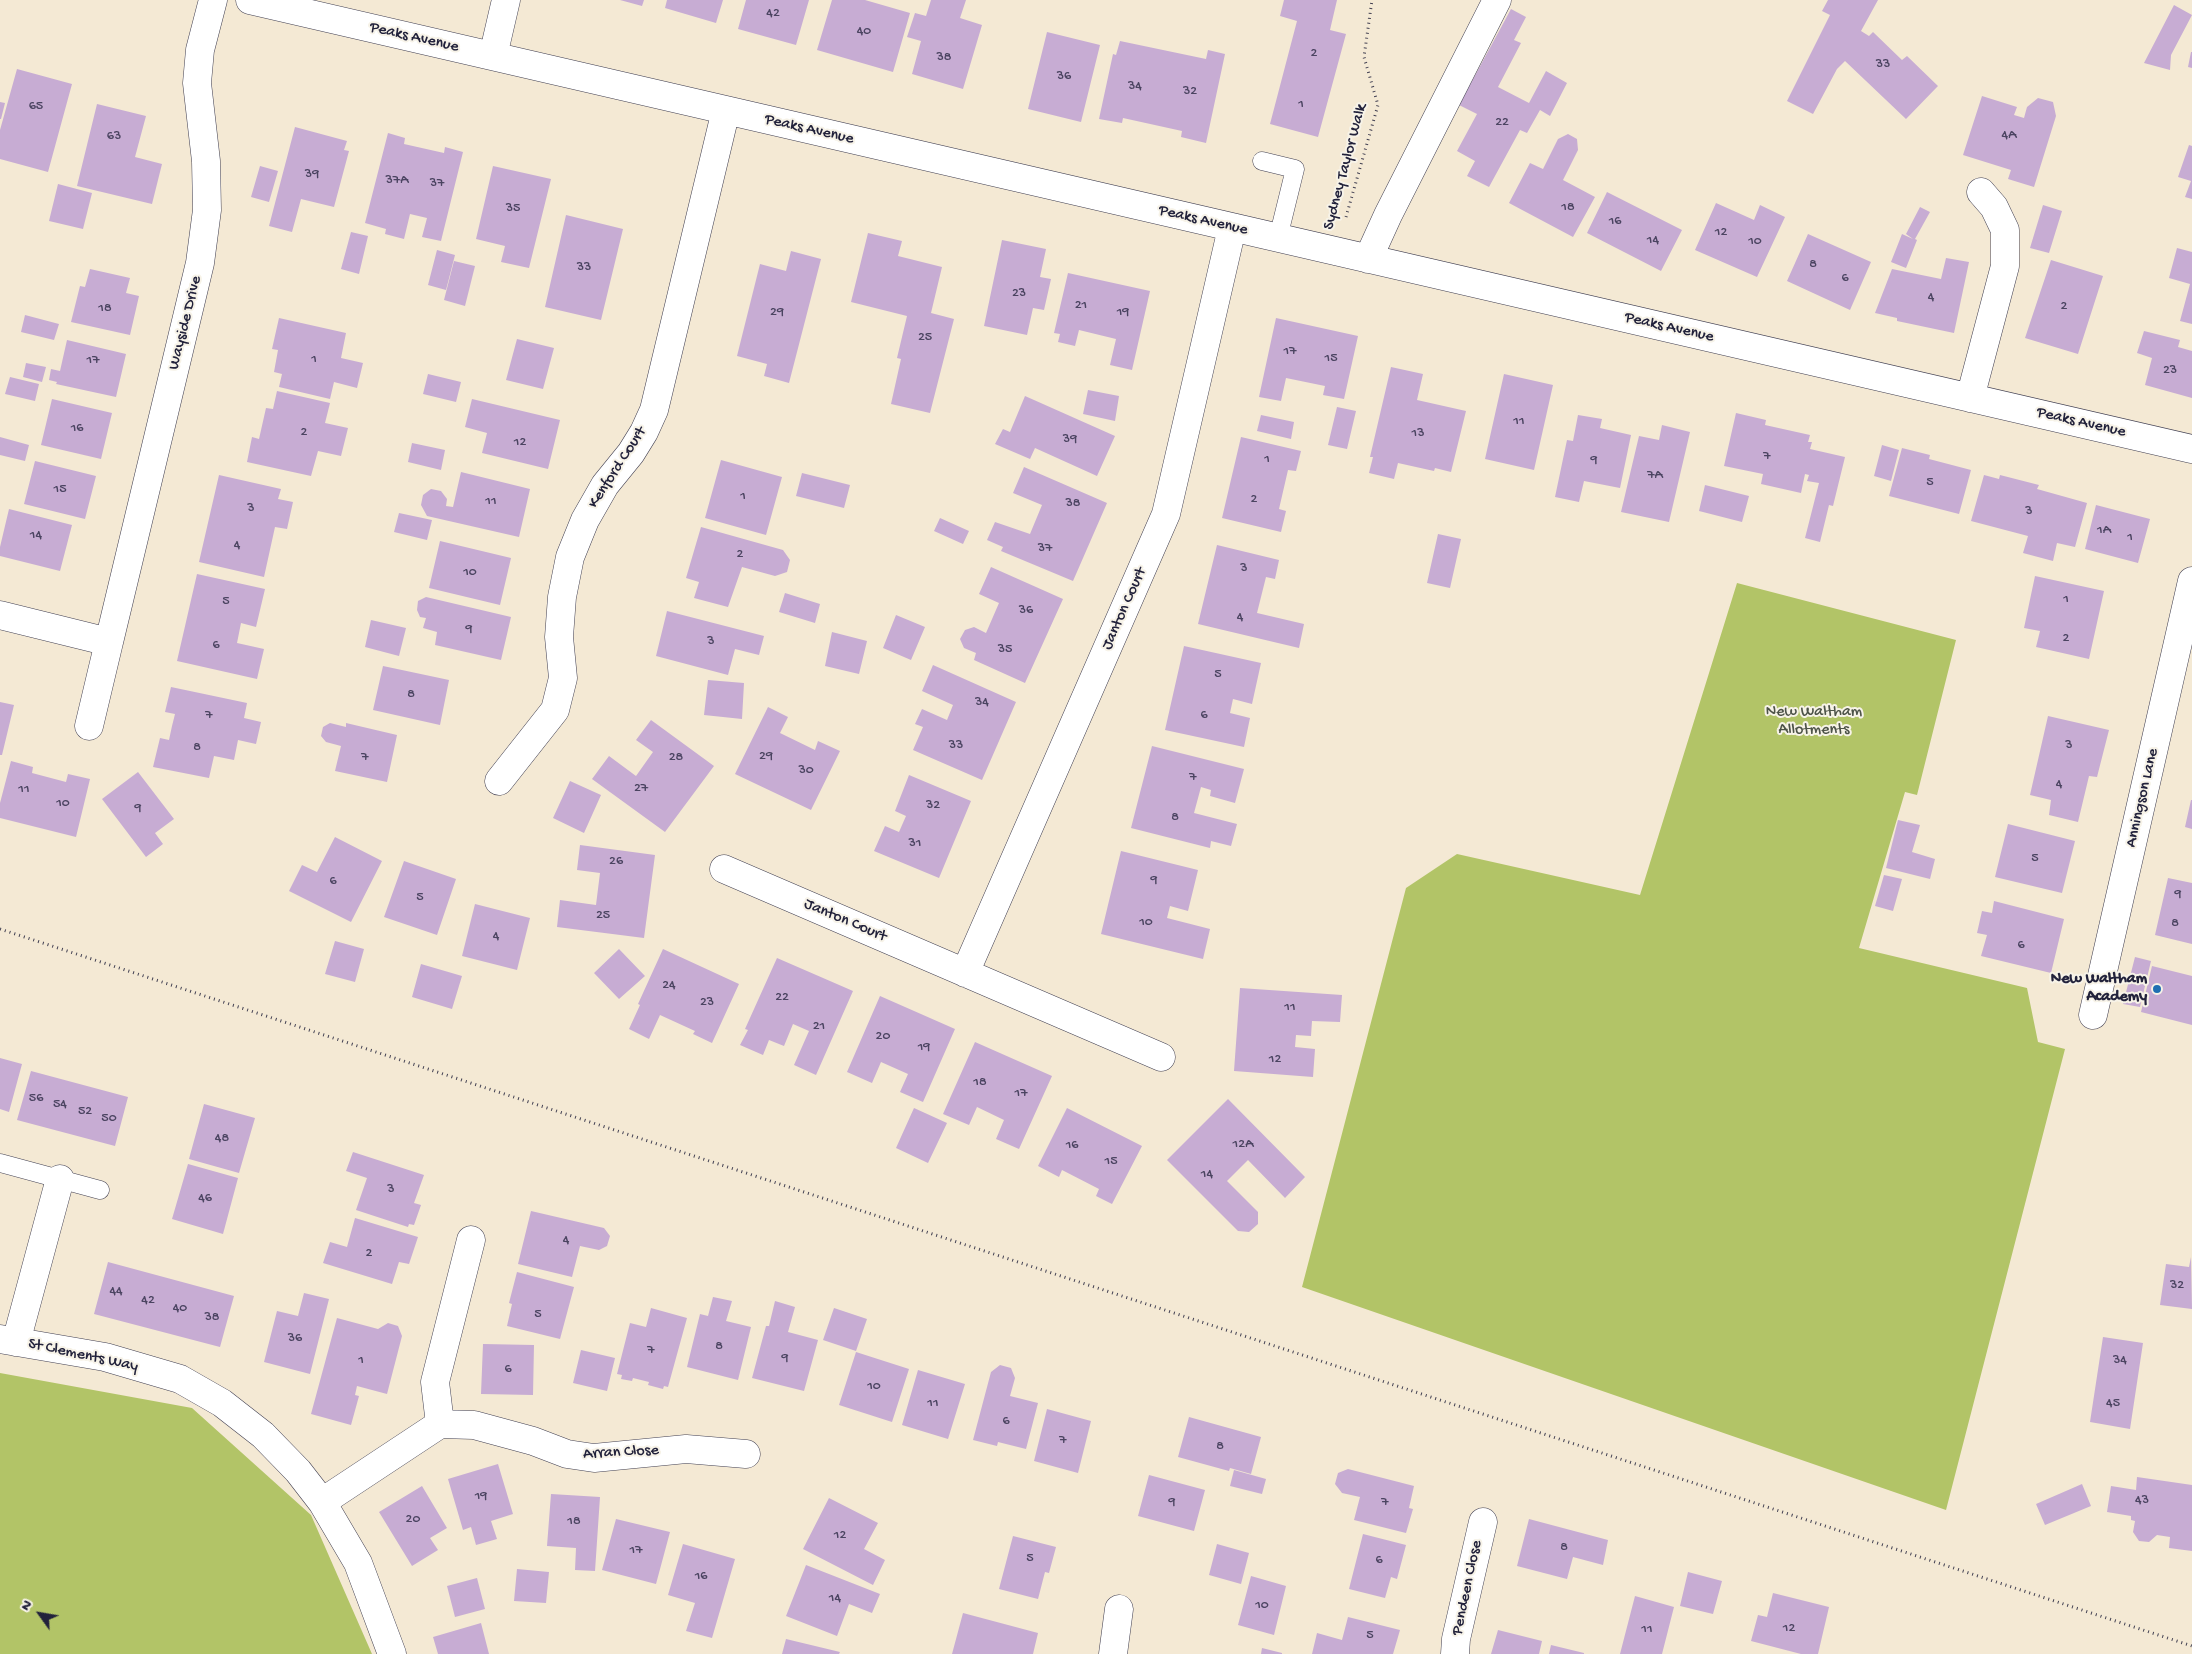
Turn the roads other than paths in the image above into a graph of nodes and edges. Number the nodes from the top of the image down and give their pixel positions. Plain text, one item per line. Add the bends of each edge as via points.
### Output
1 (213, 0) edge
2 (250, 0) edge
3 (506, 0) edge
4 (1496, 0) edge
5 (493, 56) junction
6 (726, 110) junction
7 (1262, 161) dead end
8 (1981, 192) dead end
9 (1232, 228) junction
10 (1278, 238) junction
11 (1368, 259) junction
12 (1970, 398) junction
13 (2192, 449) edge
14 (2192, 581) edge
15 (0, 615) edge
16 (109, 642) junction
17 (89, 726) dead end
18 (499, 781) dead end
19 (724, 869) dead end
20 (965, 972) junction
21 (2093, 1014) dead end
22 (1161, 1057) dead end
23 (0, 1163) edge
24 (60, 1179) junction
25 (100, 1190) dead end
26 (472, 1240) dead end
27 (8, 1341) edge
28 (440, 1424) junction
29 (746, 1454) dead end
30 (322, 1502) junction
31 (1483, 1522) dead end
32 (1119, 1609) dead end
33 (392, 1654) edge
34 (1113, 1654) edge
35 (1455, 1654) edge

1 - 16 street, Wayside Drive via 200,50 197,83 206,161 207,210 200,263
2 - 5 street, Peaks Avenue
3 - 5 street
4 - 11 street
5 - 6 street, Peaks Avenue
6 - 9 street, Peaks Avenue
6 - 18 street, Kenford Court via 654,410 631,453 605,485 585,520 570,557 559,637 563,678 555,710
7 - 10 lane via 1295,169
8 - 12 street via 1994,207 2005,230 2005,266
9 - 10 street, Peaks Avenue
9 - 20 street, Janton Court via 1166,514
10 - 11 street, Peaks Avenue
11 - 12 street, Peaks Avenue
12 - 13 street, Peaks Avenue
14 - 21 street, Anningson Lane
15 - 16 street
16 - 17 street, Wayside Drive
19 - 20 street, Janton Court
20 - 22 street, Janton Court
23 - 24 lane
24 - 25 lane
24 - 27 street, St Clements Way
26 - 28 street via 435,1382
27 - 30 street, St Clements Way via 105,1357 180,1379 222,1403 262,1435 298,1470
28 - 29 street, Arran Close via 474,1425 533,1440 567,1454 594,1458 686,1449
28 - 30 street
30 - 33 street, St Clements Way via 358,1563
31 - 35 street, Pendeen Close
32 - 34 street

